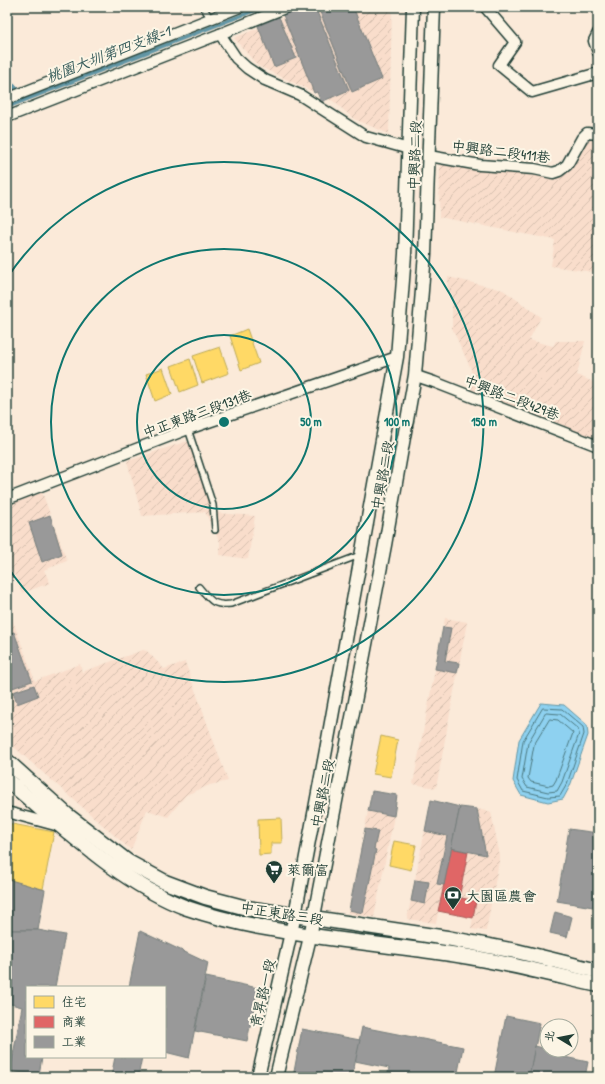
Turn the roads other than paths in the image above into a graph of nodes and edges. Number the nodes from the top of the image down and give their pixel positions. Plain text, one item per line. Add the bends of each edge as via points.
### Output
1 (203, 7) edge
2 (240, 7) edge
3 (287, 7) edge
4 (413, 7) edge
5 (434, 7) edge
6 (485, 7) edge
7 (226, 10) edge
8 (211, 19) junction
9 (598, 33) edge
10 (220, 34) junction
11 (598, 52) edge
12 (598, 73) edge
13 (7, 99) edge
14 (7, 117) edge
15 (598, 134) edge
16 (408, 149) junction
17 (429, 156) junction
18 (397, 357) junction
19 (415, 374) junction
20 (188, 429) junction
21 (598, 446) edge
22 (7, 499) edge
23 (215, 530) dead end
24 (361, 555) junction
25 (199, 587) dead end
26 (7, 761) edge
27 (321, 775) junction
28 (340, 778) junction
29 (7, 780) edge
30 (7, 812) edge
31 (64, 828) junction
32 (294, 915) junction
33 (313, 918) junction
34 (291, 933) junction
35 (310, 937) junction
36 (598, 971) edge
37 (598, 985) edge
38 (258, 1077) edge
39 (276, 1077) edge

1 - 8 lane
2 - 7 street
3 - 10 street
4 - 16 street, 中興路二段
5 - 17 street, 中興路二段
6 - 12 street via 515,42 499,65 532,92
7 - 8 street
8 - 13 street
9 - 11 street via 594,41
10 - 14 street
10 - 16 street via 236,58 265,80 300,95 366,137
15 - 17 street, 中興路二段411巷 via 587,133 567,165 553,173
16 - 17 street
16 - 18 street, 中興路二段 via 405,254
17 - 19 street, 中興路二段 via 425,254
18 - 19 street
18 - 20 street, 中正東路三段131巷
18 - 24 street, 中興路二段
19 - 21 street, 中興路二段429巷
19 - 28 street, 中興路二段
20 - 22 street, 中正東路三段131巷
20 - 23 lane via 213,505
24 - 25 lane via 231,604 220,605 210,600
24 - 27 street, 中興路二段
26 - 32 main road, 中正東路三段 via 66,815 128,862 165,882 205,897 247,908
27 - 28 street
27 - 32 street, 中興路二段
28 - 33 street, 中興路二段
29 - 31 main road, 中正東路三段
30 - 31 street
31 - 34 main road, 中正東路三段 via 141,886 187,908 230,921
32 - 33 main road, 中正東路三段
32 - 34 street, 青昇路一段
33 - 35 street
33 - 36 main road, 中正東路三段 via 516,951
34 - 35 main road, 中正東路三段
34 - 38 street, 青昇路一段
35 - 37 main road, 中正東路三段 via 439,952
35 - 39 street

